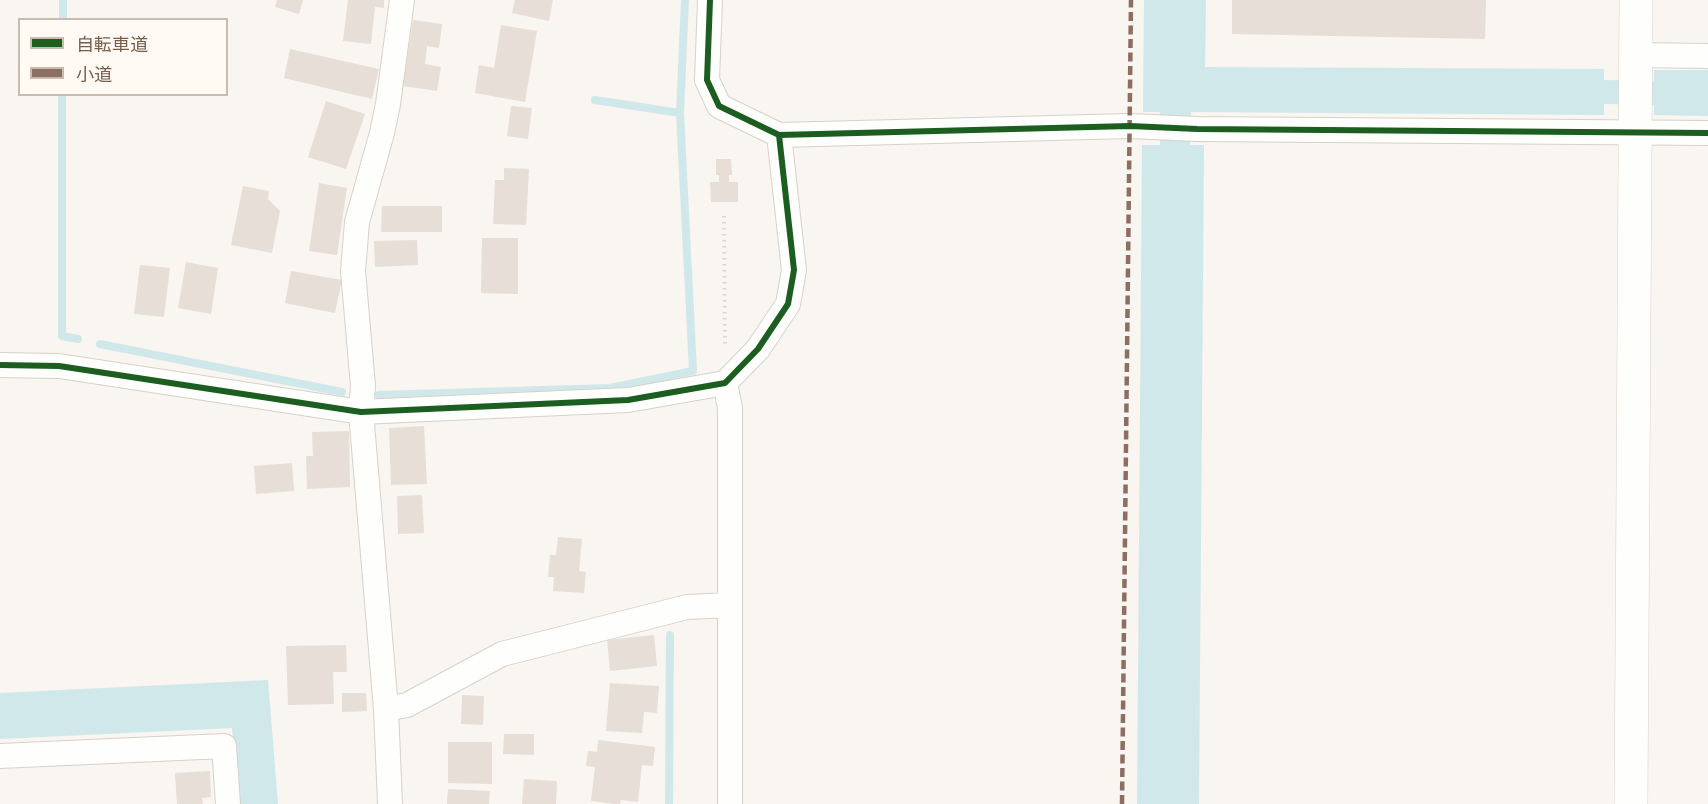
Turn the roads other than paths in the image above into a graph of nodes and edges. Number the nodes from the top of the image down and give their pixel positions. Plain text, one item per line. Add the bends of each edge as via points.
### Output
1 (402, 0) edge
2 (710, 0) edge
3 (1636, 0) edge
4 (1708, 56) edge
5 (1635, 59) junction
6 (1635, 127) junction
7 (1708, 133) edge
8 (779, 135) junction
9 (0, 365) edge
10 (725, 383) junction
11 (361, 412) junction
12 (729, 605) junction
13 (386, 709) junction
14 (0, 756) edge
15 (228, 804) edge
16 (390, 804) edge
17 (730, 804) edge
18 (1631, 804) edge

1 - 11 street via 382,134 357,222 353,271 363,386
2 - 8 street via 707,80 719,106
3 - 5 street
4 - 5 street
5 - 6 street
6 - 7 street
6 - 8 street via 1130,126
6 - 18 street
8 - 10 street via 794,270 788,304 758,349
9 - 11 street via 59,366
10 - 11 street via 628,400
10 - 12 street via 730,408
11 - 13 street
12 - 13 street via 687,607 502,654 407,705
12 - 17 street
13 - 16 street
14 - 15 street via 224,746

